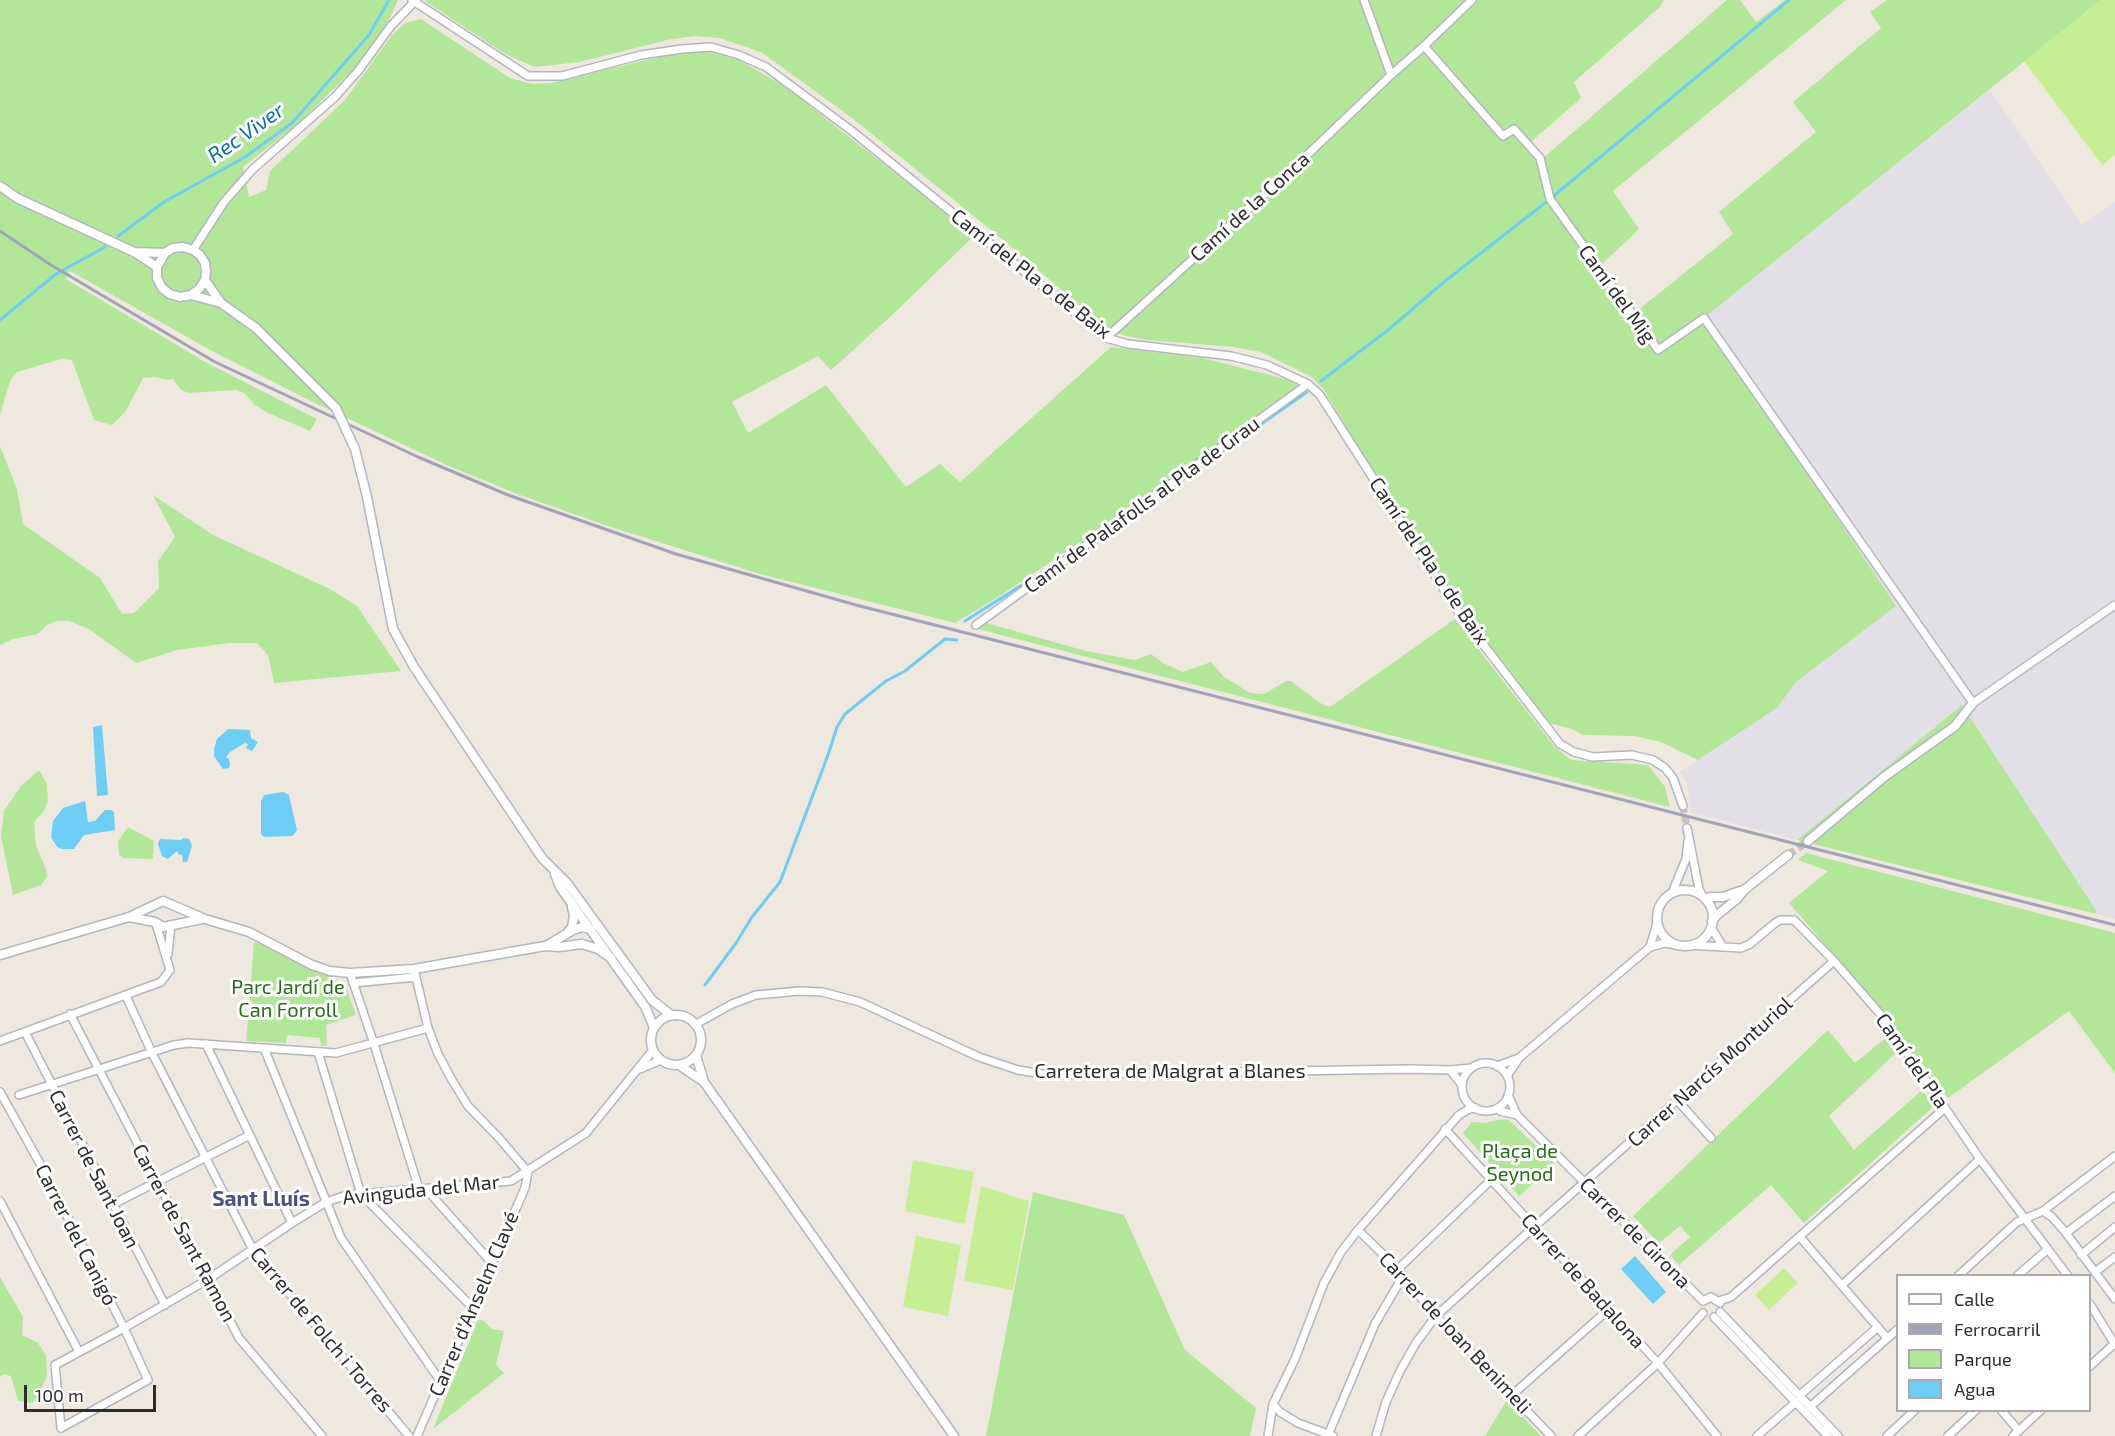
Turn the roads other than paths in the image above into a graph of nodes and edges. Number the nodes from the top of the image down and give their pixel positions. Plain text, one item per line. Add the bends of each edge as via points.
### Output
1 (1364, 0) edge
2 (1472, 0) edge
3 (414, 1) edge
4 (1424, 46) junction
5 (1391, 75) junction
6 (0, 186) edge
7 (193, 250) junction
8 (134, 252) junction
9 (165, 253) junction
10 (157, 267) junction
11 (205, 280) junction
12 (191, 295) junction
13 (222, 303) junction
14 (1106, 338) junction
15 (1308, 384) junction
16 (2115, 605) edge
17 (976, 625) dead end
18 (1973, 703) junction
19 (1683, 806) tunnel mouth
20 (1808, 840) tunnel mouth
21 (1788, 855) tunnel mouth
22 (553, 871) junction
23 (569, 886) junction
24 (1744, 890) junction
25 (1671, 893) junction
26 (1704, 898) junction
27 (572, 903) junction
28 (155, 906) junction
29 (175, 907) junction
30 (129, 917) junction
31 (205, 919) junction
32 (155, 923) junction
33 (1657, 923) junction
34 (172, 924) junction
35 (1711, 925) junction
36 (590, 929) junction
37 (567, 933) junction
38 (582, 944) junction
39 (1677, 945) junction
40 (1689, 945) junction
41 (545, 946) junction
42 (1650, 947) junction
43 (1723, 947) junction
44 (0, 955) edge
45 (611, 958) junction
46 (168, 960) junction
47 (623, 960) junction
48 (1834, 961) junction
49 (350, 973) junction
50 (415, 973) junction
51 (353, 983) junction
52 (126, 996) junction
53 (70, 1014) junction
54 (671, 1015) junction
55 (696, 1024) junction
56 (428, 1028) junction
57 (654, 1028) junction
58 (25, 1032) junction
59 (0, 1041) edge
60 (206, 1044) junction
61 (374, 1044) junction
62 (264, 1048) junction
63 (653, 1050) junction
64 (318, 1052) junction
65 (152, 1053) junction
66 (696, 1055) junction
67 (1519, 1058) junction
68 (661, 1060) junction
69 (679, 1065) junction
70 (1497, 1066) junction
71 (1471, 1068) junction
72 (99, 1070) junction
73 (637, 1070) junction
74 (1450, 1070) junction
75 (1507, 1076) junction
76 (704, 1082) junction
77 (51, 1085) junction
78 (1462, 1085) junction
79 (0, 1092) edge
80 (19, 1095) dead end
81 (1508, 1095) junction
82 (1464, 1096) junction
83 (1677, 1100) junction
84 (2, 1101) edge
85 (1476, 1108) junction
86 (1498, 1108) junction
87 (1945, 1108) junction
88 (1459, 1115) junction
89 (1517, 1115) junction
90 (1445, 1130) junction
91 (250, 1135) junction
92 (1711, 1138) dead end
93 (2115, 1156) edge
94 (205, 1158) junction
95 (1980, 1159) junction
96 (528, 1172) junction
97 (1491, 1180) junction
98 (157, 1182) junction
99 (1585, 1182) junction
100 (423, 1189) junction
101 (361, 1194) junction
102 (2115, 1196) edge
103 (0, 1201) edge
104 (326, 1202) junction
105 (112, 1204) junction
106 (2043, 1211) junction
107 (2025, 1220) junction
108 (292, 1223) junction
109 (1533, 1227) junction
110 (2115, 1227) edge
111 (1358, 1230) junction
112 (2066, 1233) junction
113 (1800, 1237) junction
114 (2048, 1249) junction
115 (253, 1250) junction
116 (2081, 1255) junction
117 (2115, 1257) edge
118 (492, 1263) junction
119 (1398, 1269) junction
120 (2095, 1272) junction
121 (1959, 1274) edge
122 (2019, 1274) edge
123 (2067, 1274) edge
124 (1403, 1276) junction
125 (207, 1280) junction
126 (1842, 1285) junction
127 (2114, 1297) edge
128 (1703, 1301) junction
129 (1719, 1301) junction
130 (165, 1305) junction
131 (473, 1308) junction
132 (2091, 1308) edge
133 (1609, 1309) junction
134 (1703, 1313) junction
135 (1717, 1315) junction
136 (1436, 1316) junction
137 (1878, 1327) junction
138 (124, 1328) junction
139 (1896, 1331) edge
140 (1887, 1338) junction
141 (2114, 1340) edge
142 (79, 1352) junction
143 (1658, 1363) junction
144 (2091, 1365) edge
145 (441, 1382) junction
146 (1512, 1395) junction
147 (1798, 1399) junction
148 (1273, 1404) junction
149 (1810, 1406) junction
150 (1913, 1412) edge
151 (1974, 1412) edge
152 (2002, 1412) edge
153 (2039, 1412) edge
154 (1287, 1416) junction
155 (1271, 1420) junction
156 (61, 1428) joint
157 (2016, 1433) edge
158 (1330, 1435) edge
159 (322, 1436) edge
160 (409, 1436) edge
161 (417, 1436) edge
162 (954, 1436) edge
163 (1268, 1436) edge
164 (1376, 1436) edge
165 (1551, 1436) edge
166 (1578, 1436) edge
167 (1717, 1436) edge
168 (1757, 1436) edge
169 (1828, 1436) edge
170 (1838, 1436) edge
171 (1887, 1436) edge
172 (1948, 1436) edge

1 - 5 street
2 - 4 street
3 - 7 street via 335,97 253,169 224,202
3 - 14 street, Camí del Pla o de Baix via 528,76 562,76 641,56 711,47 766,67 852,131
4 - 5 street
4 - 18 street, Camí del Mig via 1503,136 1514,129 1540,158 1550,199 1658,351 1704,318
5 - 14 street, Camí de la Conca
6 - 8 street via 17,198
7 - 9 street via 173,248
7 - 11 street via 204,263
8 - 9 street
8 - 10 street
9 - 10 street
10 - 12 street via 162,288 180,297
11 - 12 street
11 - 13 street
12 - 13 street
13 - 22 street, bridge via 256,328 336,408 355,449 393,629 414,667
14 - 15 street, Camí del Pla o de Baix via 1231,356 1267,365
15 - 17 street, Camí de Palafolls al Pla de Grau
15 - 19 street, Camí del Pla o de Baix via 1320,395 1459,613 1560,744 1593,757 1632,755 1653,760 1673,778
16 - 18 street
18 - 20 street via 1955,726 1884,777
21 - 24 street
22 - 23 street
22 - 27 street
23 - 36 street
23 - 47 street
24 - 26 street
24 - 35 street
25 - 26 street via 1688,890
25 - 26 street via 1686,860 1688,832
25 - 33 street via 1659,907
26 - 35 street via 1711,910
27 - 36 street
27 - 37 street via 574,916
28 - 29 street via 164,901
28 - 30 street
28 - 32 street
29 - 31 street
29 - 34 street via 177,915
30 - 32 street
30 - 44 street
31 - 34 street
31 - 49 street via 249,932 330,972
32 - 34 street via 163,927
32 - 46 street
33 - 39 street via 1661,933
33 - 42 street
34 - 46 street
35 - 40 street via 1702,939
35 - 43 street
36 - 37 street via 582,927
36 - 38 street via 590,936
36 - 45 street
36 - 47 street via 598,932 614,955
37 - 41 street
38 - 41 street
38 - 45 street
39 - 40 street
39 - 42 street
40 - 43 street, Camí del Pla
41 - 50 street
42 - 67 street
43 - 48 street, Camí del Pla via 1741,948 1774,923 1790,919
45 - 57 street via 646,1008
46 - 52 street via 170,970 161,982
47 - 54 street via 652,1000
48 - 83 street, Carrer Narcís Monturiol
48 - 87 street, Camí del Pla via 1882,1016
49 - 50 street
49 - 51 street
50 - 51 street
50 - 56 street
51 - 61 street
52 - 53 street
52 - 65 street, Carrer de Folch i Torres
53 - 58 street
53 - 72 street, Carrer de Sant Ramon
54 - 55 street via 689,1018
54 - 57 street
55 - 66 street via 702,1039
55 - 74 street, Carretera de Malgrat a Blanes via 756,995 822,992 860,1002 995,1063 1049,1075
56 - 61 street
56 - 96 street via 468,1106
57 - 63 street
58 - 59 street
58 - 77 street, Carrer de Sant Joan
60 - 62 street
60 - 65 street via 174,1045
60 - 91 street
61 - 64 street via 336,1053
61 - 100 street
62 - 64 street
62 - 104 street
63 - 68 street
63 - 73 street, Avinguda del Mar
64 - 101 street
65 - 72 street
65 - 94 street, Carrer de Folch i Torres
66 - 69 street
66 - 76 street
67 - 70 street
67 - 75 street
68 - 69 street
68 - 73 street, Avinguda del Mar
69 - 76 street
70 - 71 street via 1484,1063
70 - 75 street
71 - 74 street, Carretera de Malgrat a Blanes
71 - 78 street
72 - 77 street
72 - 98 street, Carrer de Sant Ramon
73 - 96 street, Avinguda del Mar via 586,1133
74 - 78 street
75 - 81 street
76 - 162 street
77 - 80 street
77 - 105 street, Carrer de Sant Joan
78 - 82 street
79 - 84 street, Carrer del Canigó
81 - 86 street
81 - 89 street, Carrer de Girona
82 - 85 street
82 - 88 street
83 - 92 street
83 - 99 street, Carrer Narcís Monturiol
84 - 138 street, Carrer del Canigó via 43,1169
85 - 86 street
85 - 88 street
86 - 89 street, Carrer de Girona
87 - 95 street, Camí del Pla
87 - 113 street
88 - 90 street
89 - 99 street, Carrer de Girona
90 - 97 street, Carrer de Badalona
90 - 111 street
91 - 94 street
91 - 108 street
93 - 106 street
94 - 98 street
94 - 115 street, Carrer de Folch i Torres
95 - 107 street, Camí del Pla
95 - 126 street
96 - 100 street, Avinguda del Mar via 511,1181
96 - 118 street, Carrer d'Anselm Clavé via 525,1188
97 - 109 street, Carrer de Badalona
97 - 119 street
98 - 105 street
98 - 125 street, Carrer de Sant Ramon
99 - 109 street, Carrer Narcís Monturiol
99 - 128 street, Carrer de Girona
100 - 101 street, Avinguda del Mar
100 - 118 street
101 - 104 street, Avinguda del Mar
101 - 131 street
102 - 112 street
103 - 142 street
104 - 108 street, Avinguda del Mar
104 - 145 street via 341,1238
105 - 130 street, Carrer de Sant Joan
106 - 107 street
106 - 112 street
107 - 114 street, Camí del Pla
107 - 121 street via 2017,1222
108 - 115 street, Avinguda del Mar
109 - 133 street, Carrer de Badalona
109 - 136 street, Carrer Narcís Monturiol
110 - 116 street
111 - 119 street, Carrer de Joan Benimeli
111 - 148 street via 1324,1284
112 - 116 street
113 - 126 street
113 - 129 street via 1731,1297
114 - 122 street
114 - 123 street, Camí del Pla
115 - 125 street, Avinguda del Mar
115 - 160 street, Carrer de Folch i Torres
116 - 120 street
117 - 120 street
118 - 131 street, Carrer d'Anselm Clavé
119 - 124 street, Carrer de Joan Benimeli
120 - 127 street
124 - 136 street, Carrer de Joan Benimeli
124 - 158 street via 1375,1324
125 - 130 street, Avinguda del Mar
125 - 159 street, Carrer de Sant Ramon via 239,1338
126 - 137 street
128 - 129 street via 1711,1297
128 - 134 street
129 - 135 street
130 - 138 street, Avinguda del Mar
131 - 145 street, Carrer d'Anselm Clavé
132 - 141 street
133 - 143 street, Carrer de Badalona
133 - 146 street
134 - 135 street via 1708,1317
134 - 143 street
135 - 147 street
136 - 146 street, Carrer de Joan Benimeli
136 - 164 street, Carrer Narcís Monturiol via 1400,1371
137 - 140 street
137 - 147 street
138 - 142 street, Avinguda del Mar
138 - 156 street, Carrer del Canigó via 148,1380
139 - 140 street
140 - 149 street
141 - 144 street
142 - 156 street, Avinguda del Mar via 55,1365
143 - 166 street
143 - 167 street, Carrer de Badalona
145 - 161 street, Carrer d'Anselm Clavé
146 - 165 street, Carrer de Joan Benimeli
147 - 149 street
147 - 168 street
147 - 169 street
148 - 154 street
148 - 155 street
149 - 170 street
150 - 171 street
151 - 172 street
152 - 157 street
153 - 157 street
154 - 155 street
154 - 158 street
155 - 163 street

